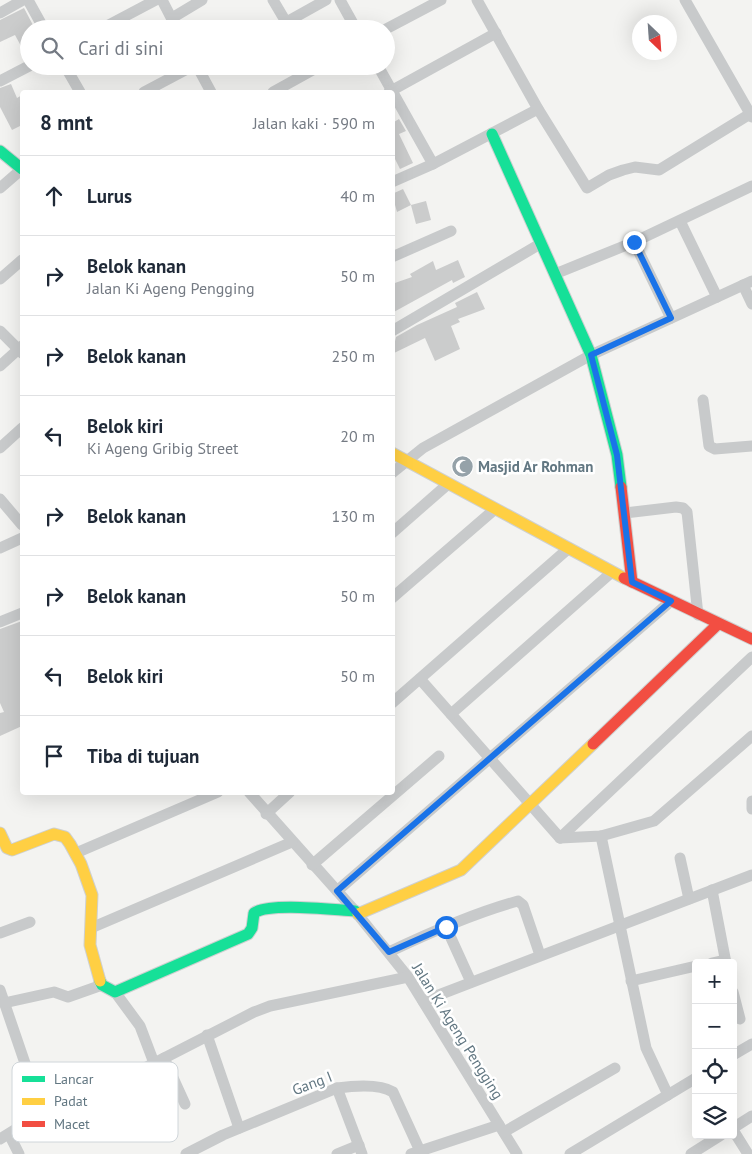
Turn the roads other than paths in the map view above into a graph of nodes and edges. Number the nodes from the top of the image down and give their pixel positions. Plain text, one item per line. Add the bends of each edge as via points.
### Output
1 (24, 0) edge
2 (28, 0) edge
3 (156, 0) edge
4 (162, 0) edge
5 (202, 0) edge
6 (274, 0) edge
7 (326, 0) edge
8 (340, 0) edge
9 (441, 0) edge
10 (477, 0) edge
11 (685, 0) edge
12 (0, 13) edge
13 (172, 18) joint
14 (39, 20) edge
15 (118, 20) edge
16 (285, 20) edge
17 (290, 20) edge
18 (351, 20) edge
19 (395, 25) edge
20 (496, 33) junction
21 (20, 70) edge
22 (71, 75) edge
23 (184, 75) edge
24 (203, 75) edge
25 (303, 75) edge
26 (382, 75) edge
27 (0, 80) edge
28 (79, 90) edge
29 (149, 90) edge
30 (210, 90) edge
31 (276, 90) edge
32 (390, 90) edge
33 (395, 90) edge
34 (395, 99) edge
35 (538, 109) junction
36 (751, 116) edge
37 (492, 134) junction
38 (0, 151) edge
39 (20, 163) edge
40 (433, 164) junction
41 (20, 165) edge
42 (395, 181) edge
43 (752, 186) edge
44 (0, 188) edge
45 (680, 221) junction
46 (451, 231) dead end
47 (634, 242) junction
48 (540, 244) junction
49 (395, 256) edge
50 (20, 262) edge
51 (555, 274) junction
52 (0, 279) edge
53 (748, 283) edge
54 (717, 297) junction
55 (752, 304) edge
56 (671, 318) junction
57 (395, 329) edge
58 (0, 331) edge
59 (20, 348) edge
60 (20, 350) edge
61 (591, 355) junction
62 (0, 366) edge
63 (703, 400) dead end
64 (20, 430) edge
65 (752, 446) edge
66 (0, 448) edge
67 (395, 455) edge
68 (406, 461) junction
69 (395, 470) edge
70 (448, 484) junction
71 (0, 499) edge
72 (495, 509) junction
73 (625, 513) junction
74 (20, 517) edge
75 (395, 529) edge
76 (20, 539) edge
77 (0, 548) edge
78 (569, 548) junction
79 (612, 572) junction
80 (632, 582) junction
81 (395, 595) edge
82 (671, 601) junction
83 (20, 614) edge
84 (698, 614) junction
85 (0, 622) edge
86 (718, 624) junction
87 (752, 639) edge
88 (752, 657) edge
89 (420, 679) junction
90 (395, 700) edge
91 (451, 714) junction
92 (752, 736) edge
93 (440, 756) dead end
94 (490, 758) junction
95 (395, 794) edge
96 (211, 795) edge
97 (251, 795) edge
98 (287, 795) edge
99 (394, 795) edge
100 (752, 801) edge
101 (530, 804) junction
102 (752, 809) edge
103 (266, 814) junction
104 (0, 833) edge
105 (601, 836) junction
106 (560, 838) junction
107 (292, 842) junction
108 (76, 853) junction
109 (680, 858) dead end
110 (312, 865) junction
111 (752, 875) edge
112 (712, 890) junction
113 (337, 891) junction
114 (689, 899) junction
115 (357, 913) junction
116 (30, 922) dead end
117 (620, 925) junction
118 (446, 927) junction
119 (91, 928) junction
120 (0, 933) edge
121 (389, 952) junction
122 (540, 955) junction
123 (725, 959) edge
124 (692, 967) edge
125 (408, 977) junction
126 (631, 981) junction
127 (471, 982) junction
128 (102, 985) junction
129 (0, 990) edge
130 (116, 992) junction
131 (422, 1001) junction
132 (4, 1004) junction
133 (736, 1004) edge
134 (740, 1019) dead end
135 (207, 1035) junction
136 (752, 1044) edge
137 (737, 1053) edge
138 (159, 1060) junction
139 (24, 1062) edge
140 (155, 1062) edge
141 (615, 1068) dead end
142 (692, 1080) edge
143 (337, 1088) junction
144 (178, 1092) edge
145 (668, 1095) junction
146 (185, 1104) dead end
147 (752, 1116) edge
148 (737, 1126) edge
149 (239, 1128) junction
150 (501, 1128) junction
151 (5, 1136) edge
152 (737, 1136) edge
153 (715, 1139) edge
154 (360, 1149) edge
155 (416, 1152) edge
156 (19, 1154) edge
157 (186, 1154) edge
158 (337, 1154) edge
159 (517, 1154) edge
160 (570, 1154) edge
161 (691, 1154) edge
162 (748, 1154) edge

1 - 12 street
2 - 14 street
3 - 15 street
4 - 13 street
5 - 13 street
6 - 16 street
7 - 17 street
8 - 18 street
9 - 19 street
10 - 20 street
11 - 36 street
20 - 33 street
20 - 35 street
21 - 27 street
22 - 28 street
23 - 29 street
24 - 30 street
25 - 31 street
26 - 32 street
34 - 40 street
35 - 36 street via 587,188 623,170 635,167 659,170
35 - 37 street
37 - 40 street
37 - 48 street
38 - 39 street
40 - 42 street
41 - 44 street
43 - 45 street
45 - 47 street
45 - 54 street
46 - 49 street
47 - 51 street
47 - 56 street
48 - 51 street
48 - 57 street
50 - 52 street
51 - 61 street
53 - 54 street
53 - 55 street
54 - 56 street
56 - 61 street
58 - 59 street
60 - 62 street
61 - 68 street via 423,448
61 - 73 street via 617,455
63 - 65 street via 709,446 715,449
64 - 66 street
67 - 68 street
68 - 69 street
68 - 70 street
70 - 72 street
70 - 75 street
71 - 74 street
72 - 78 street
72 - 81 street
73 - 80 street
73 - 84 street via 676,507 687,512
76 - 77 street
78 - 79 street
78 - 89 street
79 - 80 street
79 - 91 street
80 - 82 street
82 - 84 street
82 - 94 street
83 - 85 street
84 - 86 street
86 - 87 street
86 - 101 street
88 - 106 street
89 - 90 street
89 - 91 street
91 - 94 street
92 - 105 street via 654,821
93 - 95 street
94 - 101 street
94 - 113 street
96 - 108 street
97 - 103 street, Jalan Ki Ageng Pengging
98 - 103 street
99 - 110 street
100 - 102 street
101 - 106 street
101 - 115 street via 461,870
103 - 107 street, Jalan Ki Ageng Pengging
104 - 108 street via 12,850 60,834
105 - 106 street
105 - 117 street
107 - 110 street, Jalan Ki Ageng Pengging
107 - 119 street
108 - 119 street via 93,900
109 - 114 street
110 - 113 street, Jalan Ki Ageng Pengging
111 - 112 street
112 - 114 street
112 - 123 street
113 - 115 street, Jalan Ki Ageng Pengging
114 - 117 street
115 - 121 street, Jalan Ki Ageng Pengging
115 - 130 street via 301,908 260,909 254,913 248,934
116 - 120 street
117 - 122 street
117 - 126 street
118 - 121 street
118 - 122 street via 518,901 523,905
118 - 127 street
119 - 128 street via 91,954
121 - 125 street, Jalan Ki Ageng Pengging
122 - 127 street
124 - 126 street
125 - 131 street, Jalan Ki Ageng Pengging
125 - 135 street via 270,1006
126 - 145 street via 646,1048
127 - 131 street
128 - 130 street
128 - 132 street via 68,997 54,992
129 - 132 street
130 - 138 street
131 - 150 street, Jalan Ki Ageng Pengging
132 - 139 street
133 - 134 street
135 - 138 street
135 - 149 street
136 - 137 street
138 - 140 street
141 - 150 street
142 - 145 street
143 - 149 street, Gang I
143 - 154 street
143 - 155 street, Gang I via 384,1088 393,1092
144 - 146 street
145 - 160 street
147 - 148 street
149 - 157 street, Gang I
150 - 155 street
150 - 159 street, Jalan Ki Ageng Pengging
151 - 156 street
152 - 162 street
153 - 161 street
154 - 158 street

